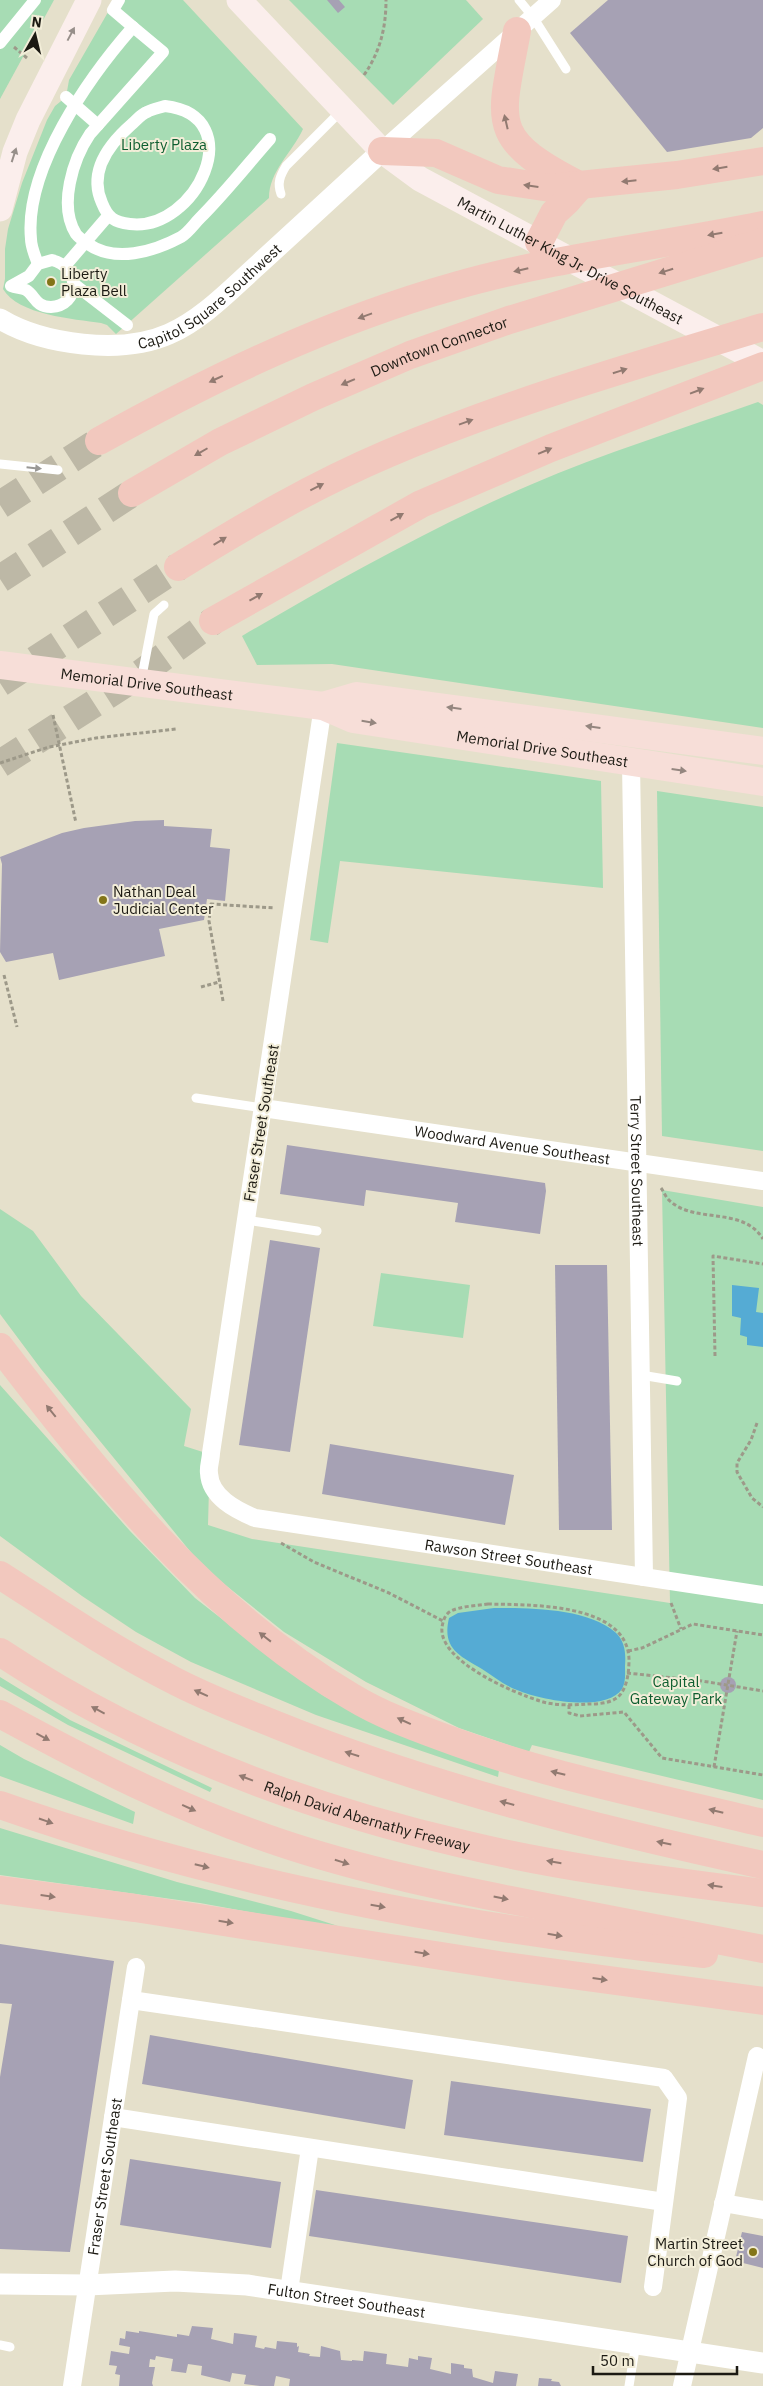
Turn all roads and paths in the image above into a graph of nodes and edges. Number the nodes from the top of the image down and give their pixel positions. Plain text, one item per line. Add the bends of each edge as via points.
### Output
1 (35, 0) edge
2 (89, 0) edge
3 (119, 0) edge
4 (239, 0) edge
5 (386, 0) edge
6 (519, 0) edge
7 (552, 0) edge
8 (525, 24) junction
9 (134, 28) junction
10 (0, 43) edge
11 (566, 69) dead end
12 (364, 75) dead end
13 (66, 97) dead end
14 (77, 105) junction
15 (343, 110) junction
16 (98, 125) junction
17 (270, 138) dead end
18 (382, 151) junction
19 (763, 160) edge
20 (580, 186) junction
21 (281, 194) dead end
22 (0, 204) edge
23 (108, 216) junction
24 (763, 225) edge
25 (537, 236) junction
26 (86, 242) junction
27 (763, 242) edge
28 (38, 264) junction
29 (65, 266) junction
30 (74, 284) junction
31 (0, 319) edge
32 (127, 325) dead end
33 (763, 327) edge
34 (763, 364) edge
35 (99, 441) tunnel mouth
36 (0, 464) edge
37 (58, 470) dead end
38 (132, 492) tunnel mouth
39 (178, 567) tunnel mouth
40 (164, 605) dead end
41 (214, 621) tunnel mouth
42 (0, 665) edge
43 (154, 685) junction
44 (323, 706) junction
45 (52, 715) dead end
46 (176, 729) dead end
47 (60, 745) junction
48 (763, 751) edge
49 (0, 763) edge
50 (631, 763) junction
51 (763, 782) edge
52 (76, 823) dead end
53 (275, 908) dead end
54 (4, 975) dead end
55 (220, 982) junction
56 (201, 987) dead end
57 (222, 1001) dead end
58 (17, 1027) dead end
59 (196, 1098) dead end
60 (263, 1108) junction
61 (637, 1163) junction
62 (763, 1181) edge
63 (661, 1188) dead end
64 (246, 1220) junction
65 (317, 1231) dead end
66 (763, 1239) edge
67 (763, 1264) edge
68 (0, 1347) edge
69 (715, 1356) dead end
70 (641, 1375) junction
71 (677, 1380) dead end
72 (757, 1423) dead end
73 (763, 1507) edge
74 (255, 1518) joint
75 (280, 1543) dead end
76 (0, 1562) edge
77 (0, 1575) edge
78 (644, 1577) junction
79 (763, 1595) edge
80 (671, 1603) dead end
81 (64, 1616) junction
82 (443, 1621) junction
83 (682, 1629) junction
84 (737, 1631) junction
85 (763, 1635) edge
86 (628, 1651) junction
87 (0, 1652) edge
88 (628, 1673) junction
89 (728, 1685) junction
90 (763, 1690) edge
91 (569, 1705) junction
92 (0, 1714) edge
93 (714, 1767) junction
94 (763, 1776) edge
95 (0, 1805) edge
96 (763, 1823) edge
97 (763, 1865) edge
98 (0, 1890) edge
99 (763, 1893) edge
100 (763, 1950) edge
101 (763, 1960) edge
102 (136, 1967) dead end
103 (131, 2000) junction
104 (763, 2002) edge
105 (757, 2056) dead end
106 (113, 2117) junction
107 (310, 2148) junction
108 (664, 2202) junction
109 (723, 2204) junction
110 (763, 2210) edge
111 (0, 2284) edge
112 (87, 2285) junction
113 (653, 2287) dead end
114 (289, 2291) junction
115 (636, 2343) junction
116 (0, 2346) edge
117 (10, 2347) dead end
118 (690, 2351) junction
119 (763, 2363) edge
120 (72, 2386) edge
121 (629, 2386) edge
122 (682, 2386) edge

1 - 10 street
22 -> 2 main road via 28,120
3 - 9 street via 113,10
4 - 15 main road, Martin Luther King Jr. Drive Southeast
5 - 12 path via 382,38
6 - 8 lane
7 - 8 street
8 - 11 lane
8 - 18 street
20 -> 8 highway via 530,157 510,136 505,122 505,93
9 - 14 street via 96,74
9 - 16 street via 162,52
13 - 14 street
14 - 16 street
14 - 28 street via 49,155 31,208 30,240
15 - 18 main road, Martin Luther King Jr. Drive Southeast
15 - 21 lane via 286,166 280,177
16 - 26 street via 80,149 69,194 72,225 77,236
17 - 26 street via 215,203 182,236 152,250 122,255 100,252
20 -> 18 highway via 550,188 517,184 498,180 436,153
18 - 25 main road, Martin Luther King Jr. Drive Southeast via 420,179
18 - 31 street, Capitol Square Southwest via 217,302 169,334 99,346 58,340
19 -> 20 highway via 677,175
20 - 25 highway
23 - 23 street via 100,198 98,178 105,154 112,144 145,112 165,106 195,115 210,141 209,155 201,182 184,203 171,214 149,223 119,223
23 - 26 street
24 -> 35 highway via 544,264 406,301 249,363 179,396
25 - 34 main road, Martin Luther King Jr. Drive Southeast
26 - 29 street
27 -> 38 highway, Downtown Connector via 509,320 410,355 220,442
28 - 29 street via 52,260
28 - 30 street via 29,276 11,286 28,291 36,302 50,307 64,303
29 - 30 street
30 - 32 street
39 -> 33 highway via 330,480 419,441 517,404
41 -> 34 highway via 422,504 551,448
36 -> 37 lane
40 - 43 lane via 154,614
42 - 43 main road, Memorial Drive Southeast
43 - 44 main road, Memorial Drive Southeast
48 -> 44 main road, Memorial Drive Southeast via 357,696
44 -> 50 main road, Memorial Drive Southeast via 353,719
44 - 60 street, Fraser Street Southeast
45 - 47 path
46 - 47 path
47 - 49 path
47 - 52 path
50 -> 51 main road, Memorial Drive Southeast
50 - 61 street, Terry Street Southeast
53 - 55 path via 211,904 209,921
54 - 58 path
55 - 56 path
55 - 57 path
59 - 60 lane
60 - 61 street, Woodward Avenue Southeast
60 - 64 street, Fraser Street Southeast
61 - 62 street, Woodward Avenue Southeast
61 - 70 street, Terry Street Southeast
63 - 66 path via 670,1201 681,1208 747,1223
64 - 65 lane
64 - 74 street, Fraser Street Southeast via 209,1474 225,1503
67 - 69 path via 713,1256
96 -> 68 highway via 533,1767 471,1748 354,1698 282,1651 206,1586 124,1502
70 - 71 lane
70 - 78 street, Terry Street Southeast
72 - 73 path via 737,1463 737,1472 752,1498
74 - 78 street, Rawson Street Southeast
75 - 82 path
76 - 81 highway
77 - 81 highway
78 - 79 street, Rawson Street Southeast
80 - 83 path
97 -> 81 highway via 520,1807 339,1750 170,1679 96,1638
82 - 86 path via 449,1612 459,1608 488,1604 561,1609 590,1616 615,1627 625,1639
82 - 91 path via 442,1632 450,1650 488,1679 542,1702
83 - 84 path via 693,1624
83 - 86 path via 642,1648
84 - 85 path
84 - 89 path
86 - 88 path
99 -> 87 highway, Ralph David Abernathy Freeway via 553,1862 464,1844 317,1802 248,1779 138,1730 86,1704
88 - 89 path
88 - 91 path via 622,1693 613,1700 600,1704
89 - 90 path
89 - 93 path
91 - 93 path via 569,1713 580,1716 624,1712 662,1758
92 -> 100 highway via 104,1770 212,1819 278,1842 360,1867 484,1895
93 - 94 path
95 -> 101 highway via 128,1847 364,1903 623,1946
98 -> 104 highway
102 - 103 street, Fraser Street Southeast
103 - 106 street, Fraser Street Southeast
103 - 108 street via 664,2078 678,2098
105 - 109 street
106 - 107 street
106 - 112 street, Fraser Street Southeast
107 - 108 street
107 - 114 street
108 - 113 street
109 - 110 street
109 - 118 street
111 - 112 street, Fulton Street Southeast
112 - 114 street, Fulton Street Southeast via 175,2281
112 - 120 street, Fraser Street Southeast
114 - 115 street, Fulton Street Southeast
115 - 118 street, Fulton Street Southeast
115 - 121 lane
116 - 117 lane
118 - 119 street, Fulton Street Southeast
118 - 122 street

